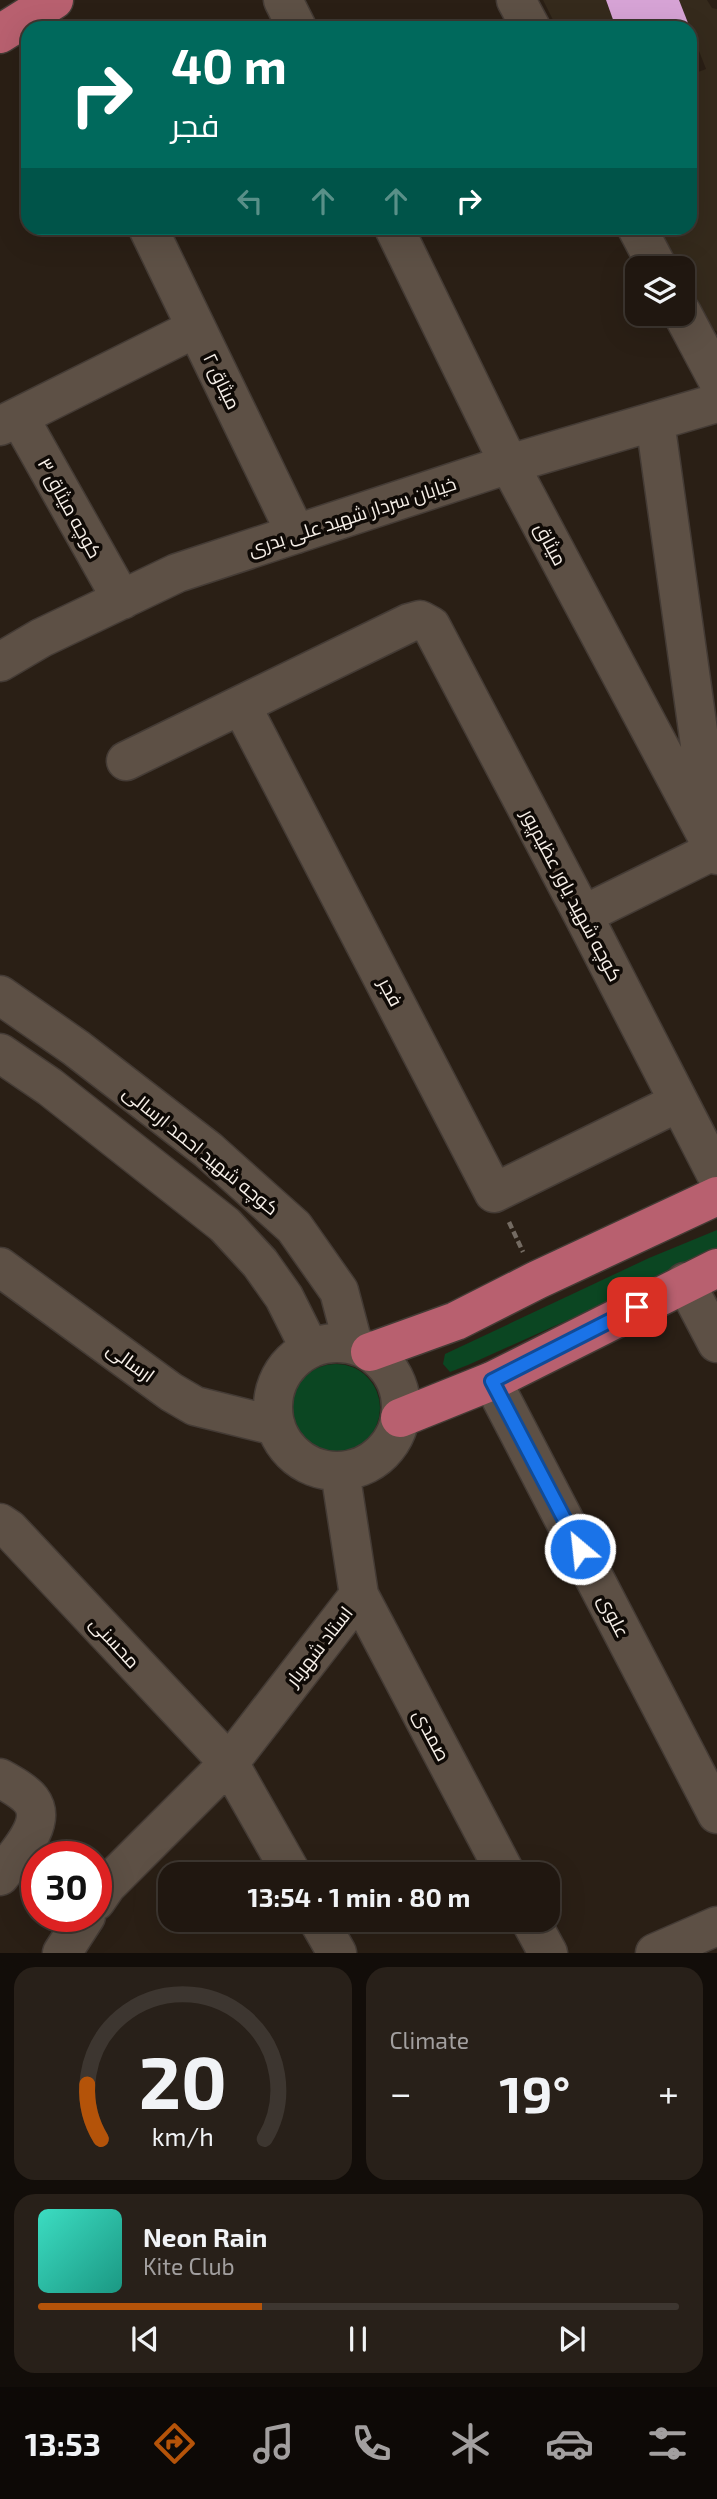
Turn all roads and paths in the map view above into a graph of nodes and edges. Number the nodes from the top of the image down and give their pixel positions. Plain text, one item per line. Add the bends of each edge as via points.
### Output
1 (283, 0) edge
2 (516, 0) edge
3 (50, 11) edge
4 (28, 21) edge
5 (294, 21) edge
6 (527, 21) edge
7 (21, 24) edge
8 (0, 34) edge
9 (152, 235) edge
10 (397, 235) edge
11 (641, 235) edge
12 (652, 256) edge
13 (689, 326) edge
14 (196, 328) junction
15 (717, 379) edge
16 (717, 403) edge
17 (9, 421) edge
18 (655, 421) junction
19 (509, 464) junction
20 (296, 534) junction
21 (122, 600) junction
22 (0, 662) edge
23 (241, 705) junction
24 (126, 761) dead end
25 (716, 851) edge
26 (583, 915) junction
27 (0, 995) edge
28 (0, 1053) edge
29 (679, 1102) junction
30 (195, 1142) junction
31 (160, 1172) junction
32 (717, 1176) edge
33 (494, 1193) junction
34 (717, 1196) edge
35 (0, 1267) edge
36 (701, 1275) edge
37 (537, 1280) junction
38 (717, 1343) edge
39 (362, 1348) junction
40 (310, 1349) junction
41 (492, 1381) junction
42 (400, 1418) junction
43 (276, 1426) junction
44 (340, 1471) junction
45 (0, 1523) edge
46 (359, 1595) junction
47 (229, 1763) junction
48 (0, 1777) edge
49 (717, 1814) edge
50 (285, 1862) edge
51 (500, 1862) edge
52 (0, 1876) edge
53 (112, 1880) edge
54 (717, 1926) edge
55 (76, 1932) edge
56 (94, 1932) edge
57 (325, 1932) edge
58 (537, 1932) edge
59 (62, 1953) edge
60 (100, 1953) edge
61 (337, 1953) edge
62 (548, 1953) edge
63 (655, 1953) edge

1 - 5 street
2 - 6 street
3 - 4 main road
7 - 8 main road
9 - 14 street, میثاق ۲
10 - 19 street, میثاق
11 - 12 street
13 - 15 street
14 - 17 street
14 - 20 street, میثاق ۲
16 - 18 street, خیابان سردار شهید علی بدری
17 - 21 street, کوچه میثاق ۳
18 - 19 street, خیابان سردار شهید علی بدری
18 - 25 street
19 - 20 street, خیابان سردار شهید علی بدری
19 - 25 street, میثاق
20 - 21 street, خیابان سردار شهید علی بدری via 177,573
21 - 22 street, خیابان سردار شهید علی بدری
23 - 24 street
23 - 26 street, کوچه شهید یاور عظیم‌پور via 420,620 430,625
23 - 33 street, فجر
25 - 26 street
26 - 29 street, کوچه شهید یاور عظیم‌پور
27 - 30 street, کوچه شهید احمد ارسالی
28 - 31 street
29 - 32 street, کوچه شهید یاور عظیم‌پور
29 - 33 street
30 - 31 street via 186,1167
30 - 39 street, کوچه شهید احمد ارسالی via 294,1227 339,1291
31 - 40 street via 225,1225 260,1263 284,1297
33 - 37 path
34 - 37 main road
35 - 43 street, ارسالی via 195,1406
36 - 38 street
36 - 41 main road
37 - 39 main road via 456,1321
39 - 40 street via 331,1343
39 - 42 street via 385,1364 396,1380
40 - 43 street via 289,1366 275,1390
41 - 42 main road
41 - 49 street, علوی
42 - 44 street via 380,1455
43 - 44 street via 285,1445 300,1460
44 - 46 street, استاد شهریار
45 - 47 street, محسنی
46 - 47 street, استاد شهریار
46 - 51 street, صمدی
47 - 50 street
47 - 53 street, استاد شهریار
48 - 52 street via 30,1798 37,1810 35,1826
54 - 63 street
55 - 59 street, استاد شهریار
56 - 60 street
57 - 61 street
58 - 62 street

